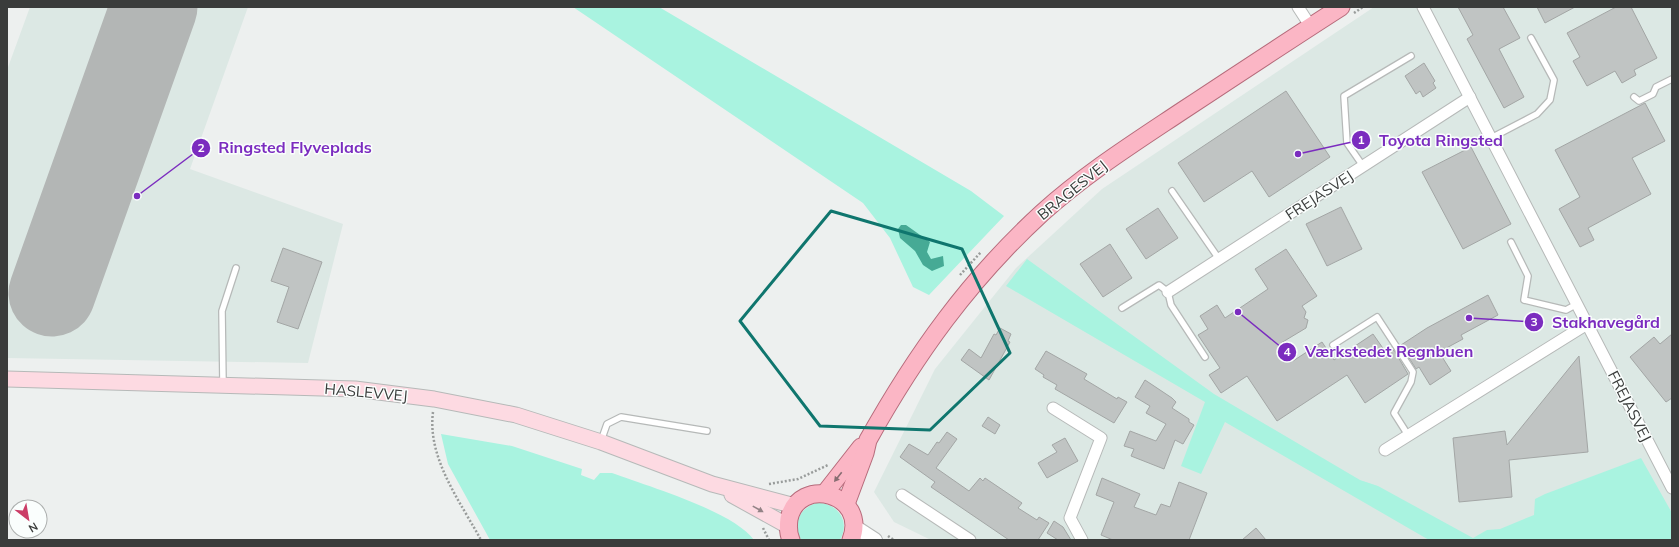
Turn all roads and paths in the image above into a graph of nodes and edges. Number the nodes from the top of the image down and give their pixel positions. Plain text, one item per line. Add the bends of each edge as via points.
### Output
1 (1298, 7) edge
2 (1364, 7) edge
3 (1423, 7) edge
4 (1346, 11) edge
5 (1311, 26) junction
6 (1531, 38) dead end
7 (1411, 56) dead end
8 (1672, 79) edge
9 (1470, 97) junction
10 (1634, 97) dead end
11 (1492, 138) junction
12 (1363, 166) junction
13 (1172, 191) dead end
14 (1510, 242) dead end
15 (1219, 259) junction
16 (236, 268) dead end
17 (1168, 292) junction
18 (1577, 304) junction
19 (1122, 308) dead end
20 (1587, 324) junction
21 (1334, 345) dead end
22 (1205, 357) dead end
23 (7, 379) edge
24 (223, 384) junction
25 (434, 399) junction
26 (1053, 408) dead end
27 (707, 431) dead end
28 (1408, 435) junction
29 (868, 440) junction
30 (601, 442) junction
31 (1385, 450) dead end
32 (712, 484) junction
33 (1672, 488) edge
34 (825, 493) junction
35 (902, 495) dead end
36 (846, 504) junction
37 (795, 506) junction
38 (789, 533) edge
39 (853, 534) edge
40 (879, 537) edge
41 (481, 540) edge
42 (894, 540) edge
43 (970, 540) edge
44 (1082, 540) edge

1 - 5 street
2 - 4 path
3 - 9 street, FREJASVEJ
4 - 5 main road, BRAGESVEJ
5 - 29 main road, BRAGESVEJ via 1114,157 1043,212 961,298 918,356
6 - 11 lane via 1554,80 1550,100 1537,114
7 - 12 lane via 1344,96 1346,143
8 - 10 lane via 1656,87 1653,94 1639,101
9 - 11 street, FREJASVEJ
9 - 12 street, FREJASVEJ
11 - 18 street, FREJASVEJ
12 - 15 street, FREJASVEJ
13 - 15 lane
14 - 18 lane via 1528,276 1524,300 1566,310
15 - 17 street, FREJASVEJ
16 - 24 lane via 222,311
17 - 19 lane via 1159,285
17 - 22 lane via 1171,306
18 - 20 street, FREJASVEJ
20 - 28 street
20 - 33 street, FREJASVEJ
21 - 28 lane via 1377,317 1413,372 1411,382 1394,413
23 - 24 main road, HASLEVVEJ
24 - 25 main road, HASLEVVEJ via 354,389
25 - 30 main road, HASLEVVEJ via 516,415
25 - 41 path via 431,422 434,448 449,482
26 - 44 street via 1101,438 1070,518
27 - 30 lane via 621,417 607,424
28 - 31 street
29 -> 34 main road, BRAGESVEJ via 858,449
29 - 36 main road, BRAGESVEJ via 866,453
30 - 32 main road, HASLEVVEJ
32 - 37 main road, HASLEVVEJ
32 -> 38 main road, HASLEVVEJ
34 - 36 main road
34 - 37 main road via 803,498
35 - 43 street
36 - 39 main road via 852,514
37 - 38 main road via 790,515
39 - 40 street
40 - 42 path

